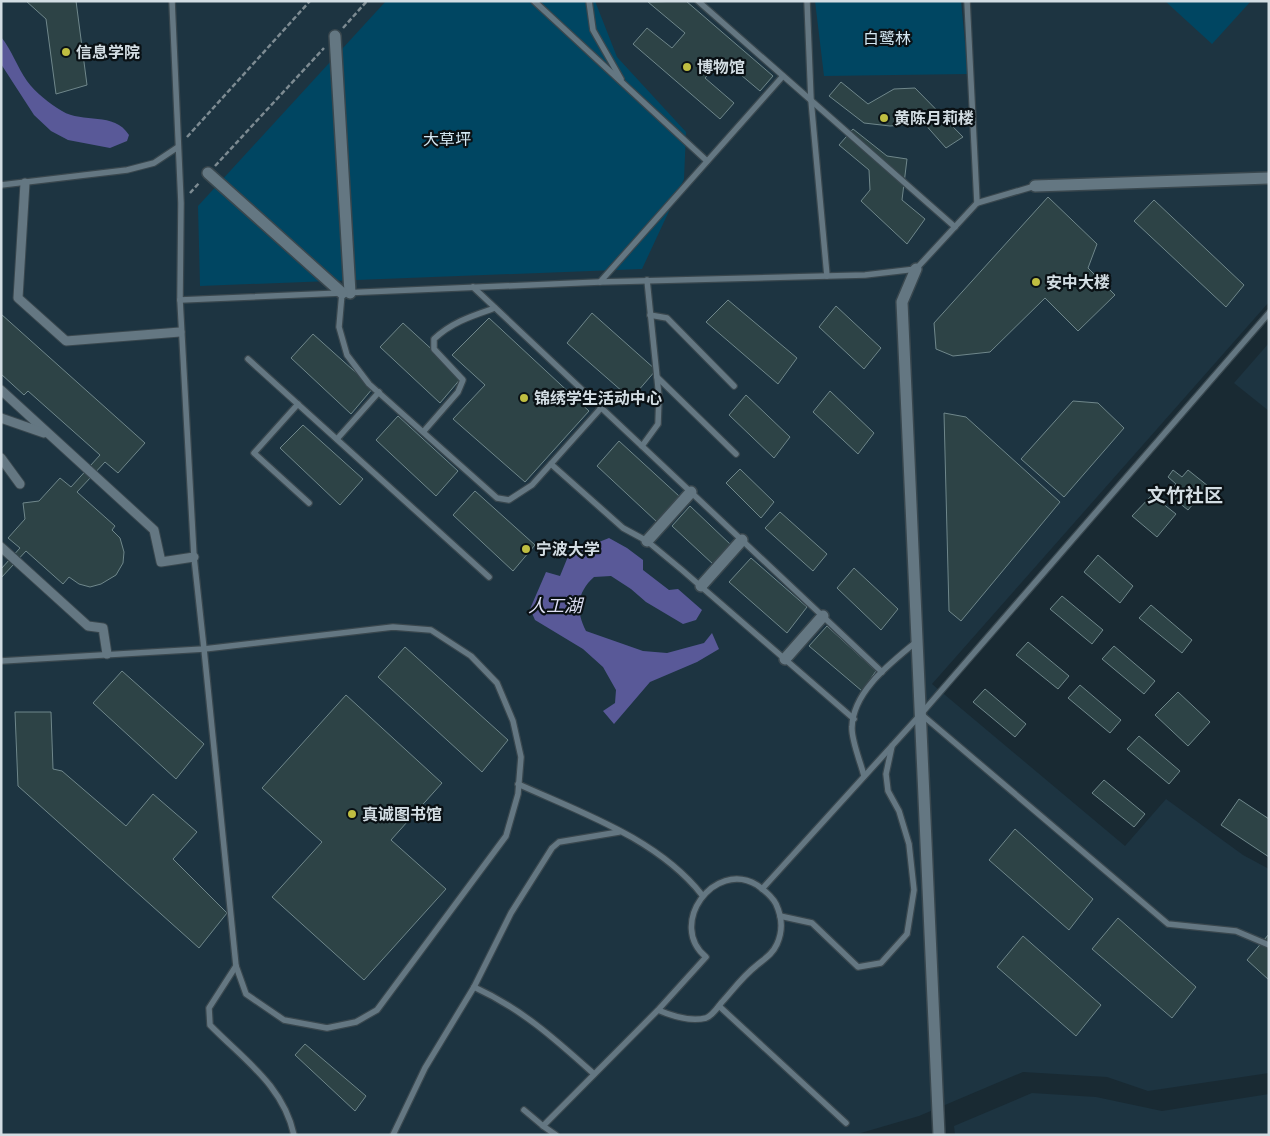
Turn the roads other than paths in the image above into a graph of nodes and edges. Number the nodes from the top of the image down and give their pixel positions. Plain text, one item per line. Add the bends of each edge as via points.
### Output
1 (172, 1) edge
2 (534, 1) edge
3 (589, 1) edge
4 (698, 1) edge
5 (807, 1) edge
6 (967, 1) edge
7 (335, 36) road end
8 (783, 76) junction
9 (625, 85) junction
10 (811, 100) junction
11 (178, 147) junction
12 (707, 161) junction
13 (208, 173) road end
14 (1269, 178) edge
15 (25, 183) junction
16 (1, 185) edge
17 (1035, 186) joint
18 (977, 203) junction
19 (955, 227) junction
20 (916, 269) junction
21 (826, 276) junction
22 (647, 280) junction
23 (600, 282) junction
24 (473, 287) junction
25 (346, 293) junction
26 (180, 300) junction
27 (495, 308) junction
28 (1269, 313) edge
29 (650, 315) junction
30 (180, 332) junction
31 (248, 359) dead end
32 (657, 377) junction
33 (734, 386) dead end
34 (1, 390) edge
35 (379, 392) junction
36 (298, 404) junction
37 (601, 408) junction
38 (1, 418) edge
39 (424, 430) junction
40 (48, 434) junction
41 (337, 439) junction
42 (642, 446) junction
43 (736, 454) dead end
44 (1, 458) edge
45 (551, 464) junction
46 (20, 484) dead end
47 (691, 492) junction
48 (309, 503) dead end
49 (742, 540) junction
50 (647, 541) junction
51 (1, 547) edge
52 (194, 556) junction
53 (489, 577) dead end
54 (701, 586) junction
55 (823, 616) junction
56 (918, 640) junction
57 (204, 649) junction
58 (107, 654) junction
59 (785, 659) junction
60 (1, 661) edge
61 (882, 672) junction
62 (921, 714) junction
63 (854, 718) junction
64 (892, 746) junction
65 (864, 776) junction
66 (518, 784) junction
67 (619, 832) junction
68 (762, 889) junction
69 (702, 895) junction
70 (780, 916) junction
71 (1269, 945) edge
72 (236, 966) junction
73 (474, 987) junction
74 (719, 1006) junction
75 (658, 1010) junction
76 (594, 1074) junction
77 (524, 1110) dead end
78 (846, 1123) dead end
79 (543, 1126) junction
80 (294, 1135) edge
81 (393, 1135) edge
82 (556, 1135) edge
83 (940, 1135) edge

1 - 11 lane
2 - 9 lane
3 - 9 lane via 593,30
4 - 8 lane
5 - 10 lane
6 - 18 lane
7 - 25 street
8 - 10 lane
8 - 12 lane
9 - 12 lane
10 - 19 lane
10 - 21 lane
11 - 15 lane via 154,163 127,170
11 - 26 lane
12 - 23 lane
13 - 25 street
14 - 17 street
15 - 16 lane
15 - 30 street via 18,298 66,341
17 - 18 lane
18 - 19 lane
19 - 20 lane
20 - 21 lane
20 - 56 street via 902,302
21 - 22 lane
22 - 23 lane
22 - 29 lane
23 - 24 lane
24 - 25 lane
24 - 27 lane
25 - 26 lane
25 - 35 lane via 339,327 348,355 369,384
26 - 30 lane
27 - 37 lane
27 - 39 lane via 459,320 434,339 434,349 464,380 458,392
28 - 62 lane
29 - 32 lane
29 - 33 lane via 667,318
30 - 52 lane
31 - 36 lane
32 - 42 lane via 658,424
32 - 43 lane
34 - 40 street
35 - 39 lane
35 - 41 lane
36 - 41 lane
36 - 48 lane via 254,452
37 - 42 lane
37 - 45 lane
38 - 40 street
39 - 45 lane via 497,498 509,500 532,485
40 - 52 street via 154,530 161,562
41 - 53 lane
42 - 47 lane
44 - 46 street
45 - 50 lane via 623,528
47 - 49 lane
47 - 50 street
49 - 54 street
49 - 55 lane
50 - 54 lane
51 - 58 street via 88,626 103,628
52 - 57 lane
54 - 59 lane
55 - 59 street
55 - 61 lane
56 - 61 lane
56 - 62 street
57 - 58 lane
57 - 66 lane via 393,627 431,630 471,656 497,683 513,721 521,756
57 - 72 lane
58 - 60 lane
59 - 63 lane
61 - 63 lane via 859,701
62 - 64 lane
62 - 71 lane via 1168,924 1236,931
62 - 83 street
63 - 65 lane via 852,728
64 - 65 lane
64 - 70 lane via 886,774 888,791 900,812 909,844 914,890 907,934 881,963 858,967 812,923
65 - 68 lane
66 - 67 lane
66 - 72 lane via 506,836 377,1010 356,1022 328,1028 284,1020 246,994
67 - 69 lane via 664,857 688,876
67 - 73 lane via 559,842 552,848 511,914
68 - 69 lane via 753,883 723,881
68 - 70 lane via 775,902
69 - 75 lane via 693,912 691,926 694,941 706,957
70 - 74 lane via 781,931 777,945
72 - 80 lane via 209,1008 210,1025 280,1097
73 - 76 lane via 533,1020
73 - 81 lane via 425,1068
74 - 75 lane via 708,1017 696,1019
74 - 78 lane
75 - 76 lane
76 - 79 lane
77 - 79 lane
79 - 82 lane

